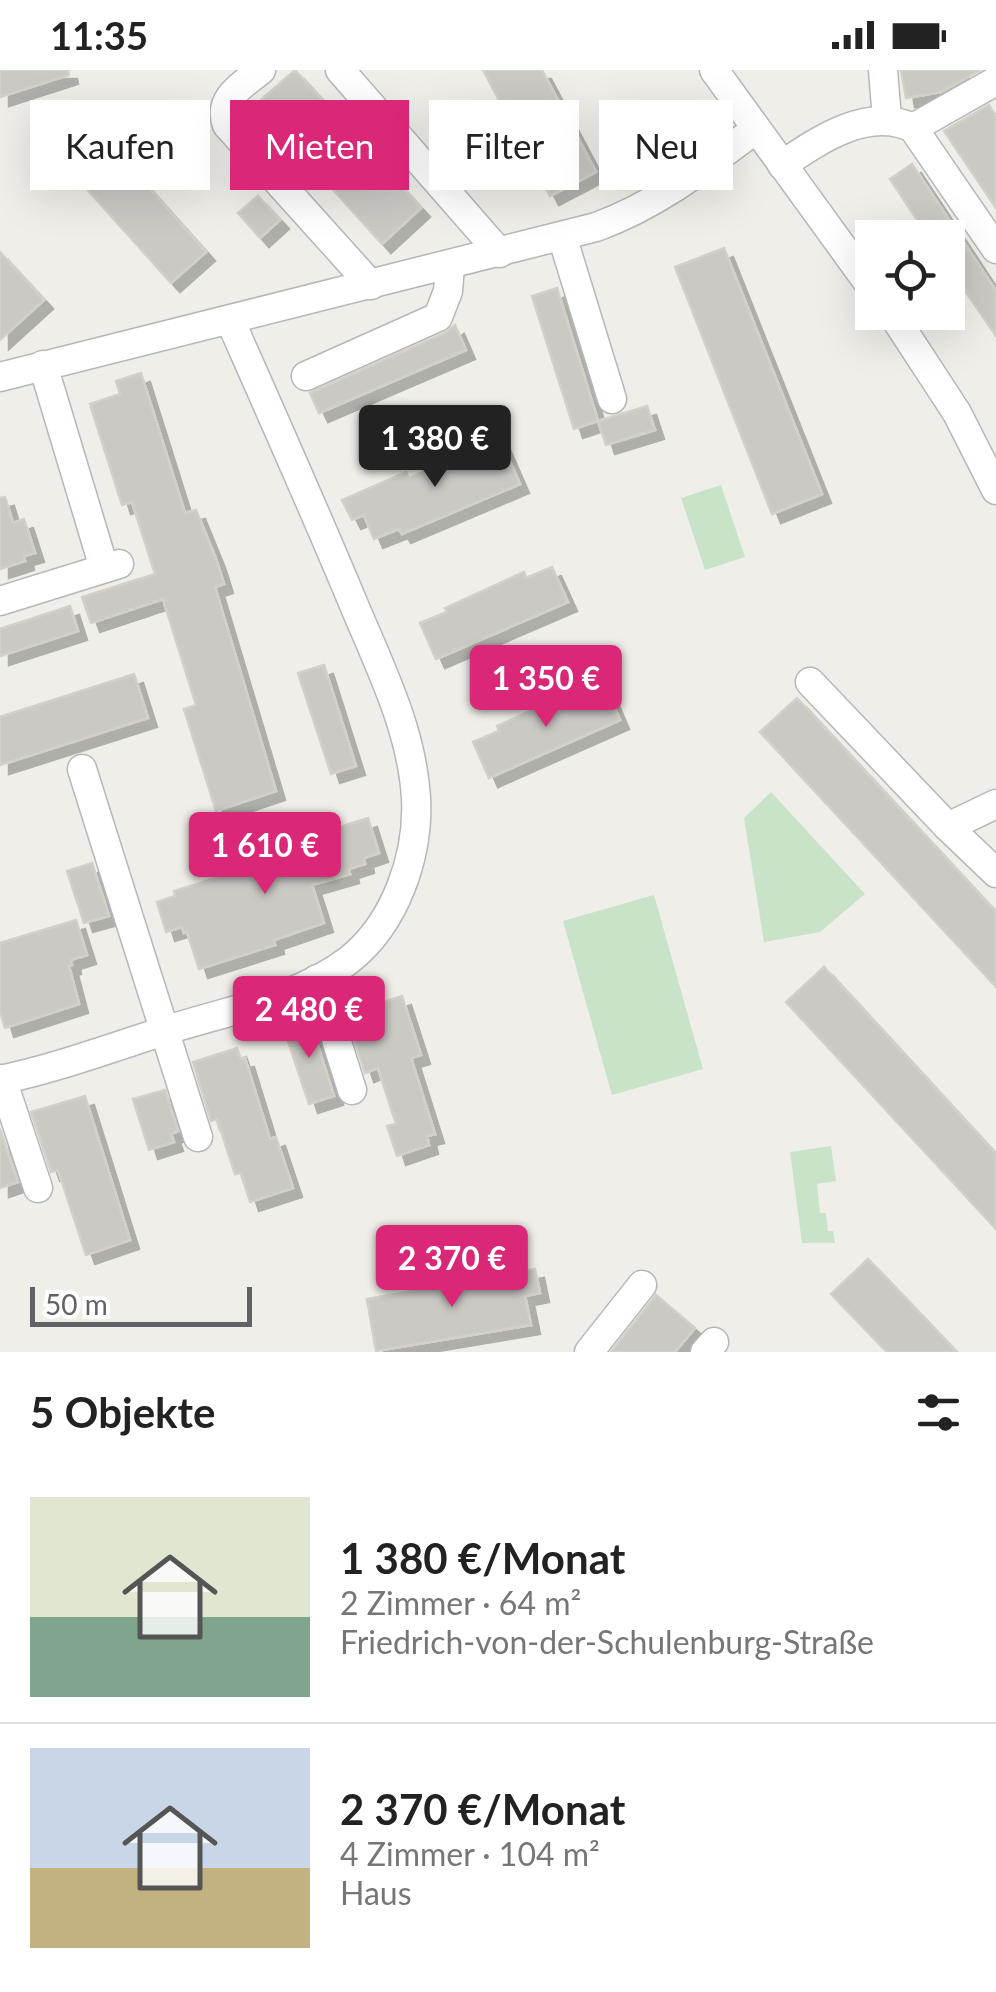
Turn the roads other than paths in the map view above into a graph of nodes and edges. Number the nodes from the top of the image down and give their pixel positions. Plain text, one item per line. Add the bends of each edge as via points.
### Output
1 (261, 70) edge
2 (340, 70) edge
3 (714, 70) edge
4 (884, 70) edge
5 (996, 81) edge
6 (900, 124) junction
7 (756, 129) junction
8 (782, 165) junction
9 (562, 236) junction
10 (996, 249) edge
11 (500, 253) junction
12 (855, 265) edge
13 (450, 266) junction
14 (371, 286) junction
15 (230, 320) junction
16 (902, 330) edge
17 (42, 365) junction
18 (306, 376) dead end
19 (0, 377) edge
20 (612, 398) dead end
21 (996, 490) edge
22 (0, 601) edge
23 (810, 682) dead end
24 (82, 769) dead end
25 (996, 804) edge
26 (948, 827) junction
27 (996, 872) edge
28 (317, 979) junction
29 (165, 1031) junction
30 (1, 1080) edge
31 (352, 1090) dead end
32 (198, 1137) dead end
33 (38, 1188) dead end
34 (642, 1284) dead end
35 (588, 1352) edge

1 - 14 street via 226,101 227,125
2 - 11 street
3 - 7 street
4 - 6 street
5 - 6 street
6 - 8 street via 859,123
6 - 10 street
7 - 8 street
7 - 9 street via 635,213
8 - 12 street
9 - 11 street
9 - 20 street
11 - 13 street
13 - 14 street
13 - 18 street via 438,317
14 - 15 street
15 - 17 street
15 - 28 street via 392,696 412,766 416,828 400,887 366,942
16 - 21 street via 957,412
17 - 19 street
17 - 22 street via 112,566
23 - 26 street
24 - 29 street
25 - 26 street
26 - 27 street
28 - 29 street
28 - 31 street
29 - 30 street
29 - 32 street
30 - 33 street
34 - 35 street

